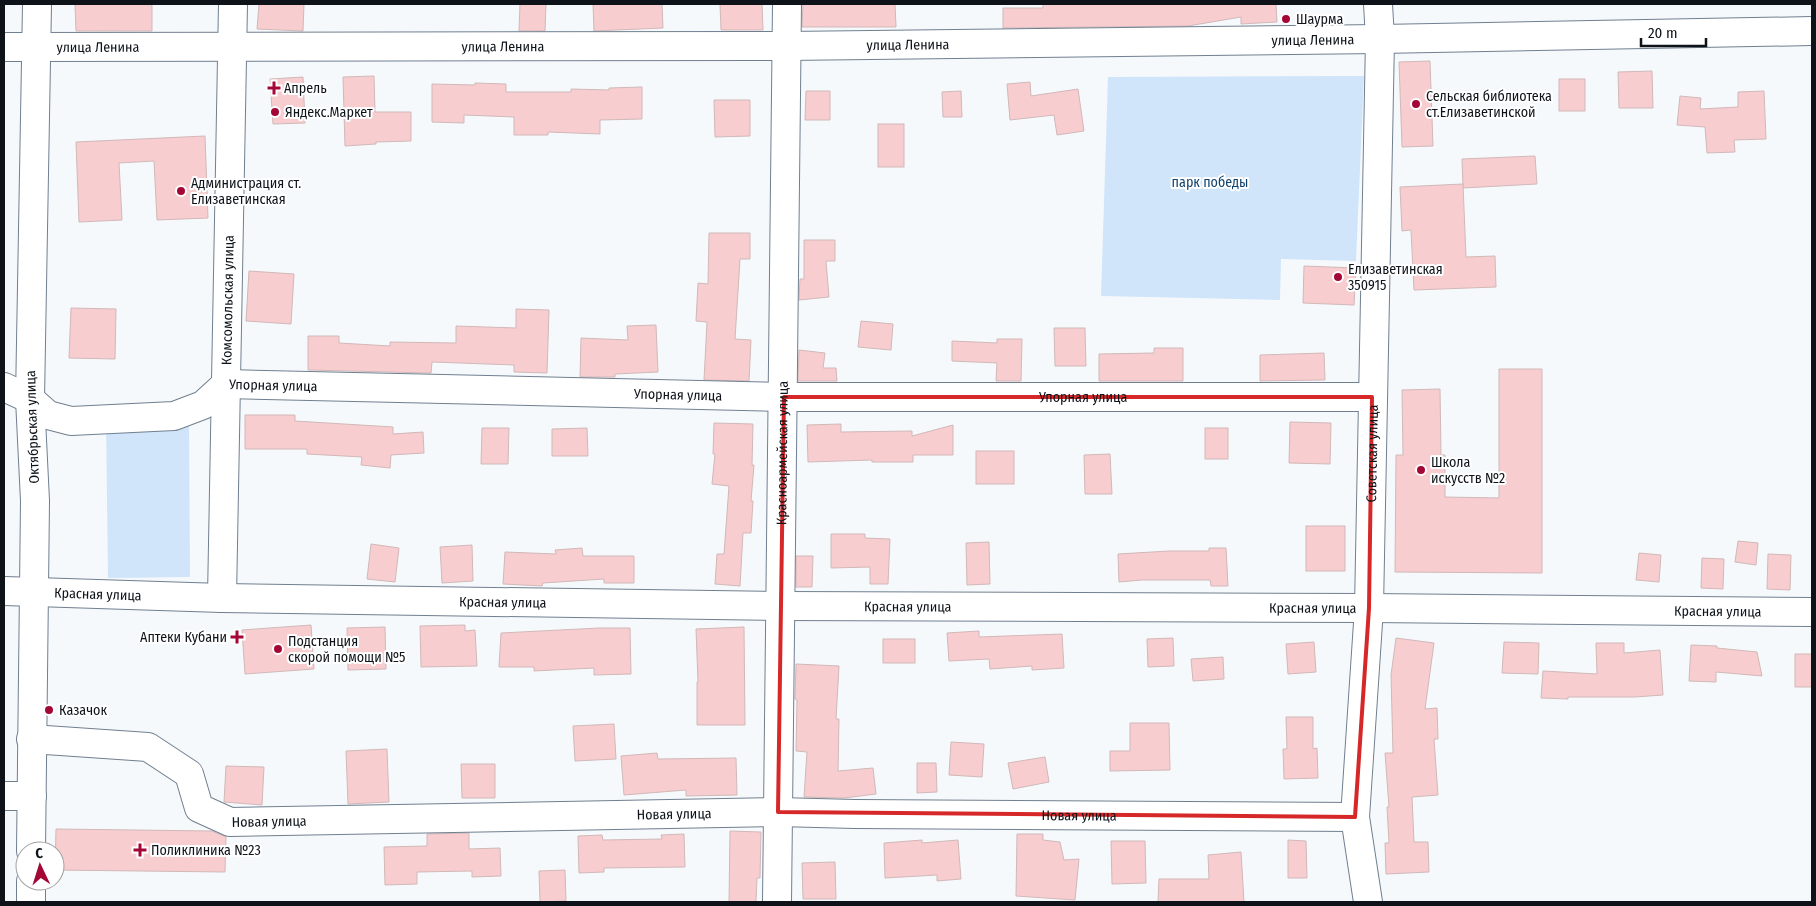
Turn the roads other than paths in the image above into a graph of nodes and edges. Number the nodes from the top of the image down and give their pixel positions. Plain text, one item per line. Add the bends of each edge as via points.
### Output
1 (38, 4) edge
2 (234, 4) edge
3 (787, 4) edge
4 (1378, 4) edge
5 (1812, 31) edge
6 (1380, 39) junction
7 (786, 46) junction
8 (4, 47) edge
9 (232, 47) junction
10 (38, 48) junction
11 (226, 384) junction
12 (4, 387) edge
13 (1372, 397) junction
14 (784, 398) junction
15 (30, 400) junction
16 (4, 591) edge
17 (33, 591) junction
18 (222, 598) junction
19 (780, 606) junction
20 (1369, 608) junction
21 (1812, 612) edge
22 (31, 739) junction
23 (4, 796) edge
24 (32, 796) junction
25 (778, 812) junction
26 (1355, 817) junction
27 (31, 841) edge
28 (777, 902) edge
29 (1368, 902) edge

1 - 10 street, Октябрьская улица
2 - 9 street, Комсомольская улица
3 - 7 street, Красноармейская улица
4 - 6 street, Советская улица
5 - 6 street, улица Ленина
6 - 7 street, улица Ленина
6 - 13 street, Советская улица
7 - 9 street, улица Ленина
7 - 14 street, Красноармейская улица
8 - 10 street, улица Ленина
9 - 10 street, улица Ленина
9 - 11 street, Комсомольская улица
10 - 15 street, Октябрьская улица
11 - 14 street, Упорная улица
11 - 15 street, Упорная улица via 202,406 174,416 71,421 48,415
11 - 18 street, Комсомольская улица
12 - 15 street, Упорная улица
13 - 14 street, Упорная улица
13 - 20 street, Советская улица
14 - 19 street, Красноармейская улица
15 - 17 street, Октябрьская улица via 35,501
16 - 17 street, Красная улица
17 - 18 street, Красная улица
17 - 22 street, Октябрьская улица
18 - 19 street, Красная улица
19 - 20 street, Красная улица
19 - 25 street, Красноармейская улица
20 - 21 street, Красная улица
20 - 26 street, Советская улица
22 - 24 street, Октябрьская улица
22 - 25 street, Новая улица via 148,747 189,774 199,808 230,822
23 - 24 street
24 - 27 street, Октябрьская улица
25 - 26 street, Новая улица
25 - 28 street, Красноармейская улица
26 - 29 street, Советская улица

